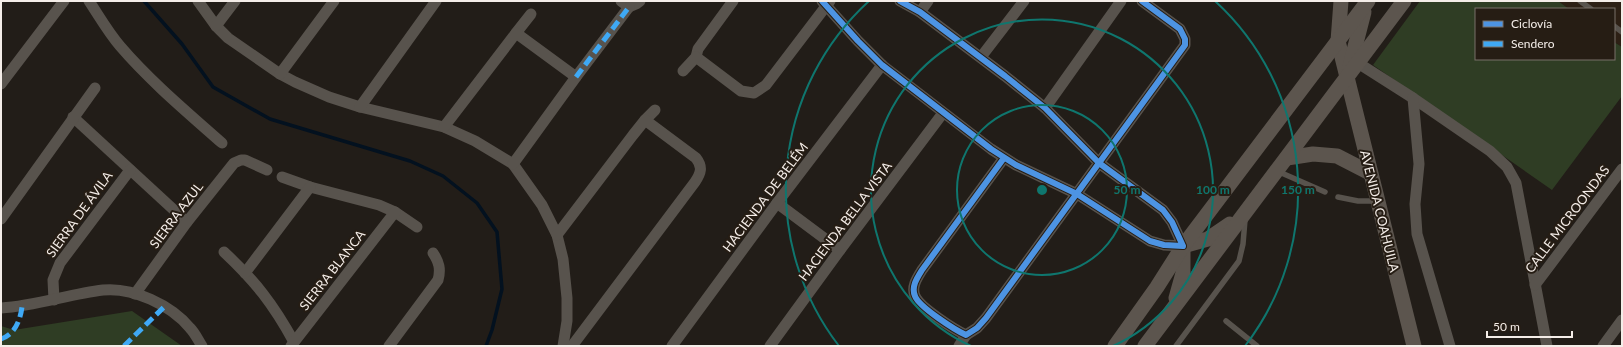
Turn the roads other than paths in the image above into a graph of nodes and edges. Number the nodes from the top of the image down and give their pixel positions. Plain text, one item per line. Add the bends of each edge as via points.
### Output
1 (64, 1) edge
2 (89, 1) edge
3 (198, 1) edge
4 (235, 1) edge
5 (334, 1) edge
6 (436, 1) edge
7 (640, 1) edge
8 (733, 1) edge
9 (900, 1) edge
10 (928, 1) edge
11 (1024, 1) edge
12 (1121, 1) edge
13 (1142, 1) edge
14 (1341, 1) edge
15 (1404, 1) edge
16 (1580, 1) edge
17 (1366, 2) edge
18 (826, 3) edge
19 (625, 4) edge
20 (1590, 8) edge
21 (920, 12) junction
22 (531, 14) dead end
23 (216, 26) junction
24 (516, 33) junction
25 (1338, 41) junction
26 (696, 57) junction
27 (981, 57) junction
28 (1358, 63) junction
29 (882, 65) junction
30 (683, 71) dead end
31 (280, 74) junction
32 (1347, 76) junction
33 (576, 77) junction
34 (1, 84) edge
35 (95, 88) dead end
36 (1413, 98) junction
37 (360, 107) junction
38 (1045, 108) junction
39 (655, 110) dead end
40 (944, 113) junction
41 (73, 117) junction
42 (645, 120) junction
43 (444, 128) junction
44 (222, 143) dead end
45 (1004, 158) junction
46 (1287, 158) junction
47 (1099, 163) junction
48 (513, 164) junction
49 (1622, 168) edge
50 (130, 170) junction
51 (267, 170) dead end
52 (1277, 171) junction
53 (1370, 173) junction
54 (282, 178) dead end
55 (310, 187) junction
56 (1326, 192) dead end
57 (1077, 194) junction
58 (1338, 197) dead end
59 (1377, 201) junction
60 (777, 203) junction
61 (395, 212) junction
62 (1245, 212) junction
63 (1, 219) edge
64 (187, 222) junction
65 (417, 227) dead end
66 (557, 235) junction
67 (1183, 246) junction
68 (840, 250) junction
69 (224, 252) dead end
70 (433, 252) dead end
71 (246, 272) junction
72 (1535, 285) junction
73 (136, 294) junction
74 (54, 300) junction
75 (1, 308) edge
76 (1167, 316) junction
77 (1622, 320) edge
78 (1226, 321) dead end
79 (966, 335) junction
80 (292, 344) edge
81 (202, 346) edge
82 (389, 346) edge
83 (563, 346) edge
84 (572, 346) edge
85 (672, 346) edge
86 (770, 346) edge
87 (959, 346) edge
88 (1115, 346) edge
89 (1145, 346) edge
90 (1176, 346) edge
91 (1257, 346) edge
92 (1414, 346) edge
93 (1450, 346) edge
94 (1547, 346) edge
95 (1603, 346) edge

1 - 34 street
2 - 44 street via 127,54
3 - 23 street
4 - 23 street
5 - 31 street
6 - 37 street
7 - 19 street via 636,4
8 - 26 street via 698,49
9 - 21 street
10 - 21 street
11 - 27 street
12 - 38 street
13 - 47 street via 1180,29 1185,45
14 - 25 main road, AVENIDA COAHUILA
15 - 28 main road
16 - 20 lane
17 - 25 main road
17 - 32 main road, AVENIDA COAHUILA
18 - 26 street via 766,85 754,93 741,91
18 - 29 street
19 - 33 street
21 - 27 street
22 - 24 street
23 - 31 street via 244,50
24 - 33 street
24 - 43 street
25 - 32 main road, AVENIDA COAHUILA
25 - 67 main road
26 - 30 street
27 - 38 street
28 - 32 main road
28 - 36 street
29 - 40 street
29 - 60 street, HACIENDA DE BELÉM
31 - 37 street via 329,97
32 - 46 main road
32 - 53 main road, AVENIDA COAHUILA
33 - 48 street
35 - 41 street
36 - 72 street via 1490,151 1507,167 1516,183
36 - 93 street via 1419,157 1415,204 1417,229
37 - 43 street
38 - 47 street
39 - 42 street
40 - 45 street
40 - 68 street, HACIENDA BELLA VISTA
41 - 50 street
41 - 63 street
42 - 66 street
42 - 84 street via 696,158 701,170
43 - 48 street via 474,141
45 - 57 street
45 - 79 street via 922,270 914,288 915,296 922,306
46 - 52 main road
46 - 53 main road via 1313,154 1337,156
47 - 57 street
47 - 67 street via 1163,210 1172,222
48 - 66 street via 542,205
49 - 72 street, CALLE MICROONDAS
50 - 64 street
50 - 74 street, SIERRA DE ÁVILA via 60,263 53,280
51 - 64 street, SIERRA AZUL via 245,160 237,161
52 - 56 lane
52 - 62 main road
53 - 59 main road, AVENIDA COAHUILA
54 - 55 street
55 - 61 street via 379,205
55 - 71 street
57 - 67 street via 1150,241
57 - 79 street via 986,318
58 - 59 lane
59 - 92 main road, AVENIDA COAHUILA
60 - 68 street
60 - 85 street, HACIENDA DE BELÉM
61 - 65 street
61 - 80 street, SIERRA BLANCA
62 - 67 main road via 1208,239
62 - 76 main road
62 - 90 lane via 1239,261
64 - 73 street, SIERRA AZUL
66 - 83 street via 563,259 567,298
67 - 76 main road via 1182,278 1178,294
67 - 88 main road
68 - 86 street, HACIENDA BELLA VISTA
69 - 71 street
70 - 82 street via 440,267 438,280
71 - 80 street via 271,303
72 - 94 street
73 - 74 street via 105,290
73 - 81 street via 176,315 190,328
74 - 75 street via 22,307
76 - 89 main road
77 - 95 street
78 - 91 lane
79 - 87 street

